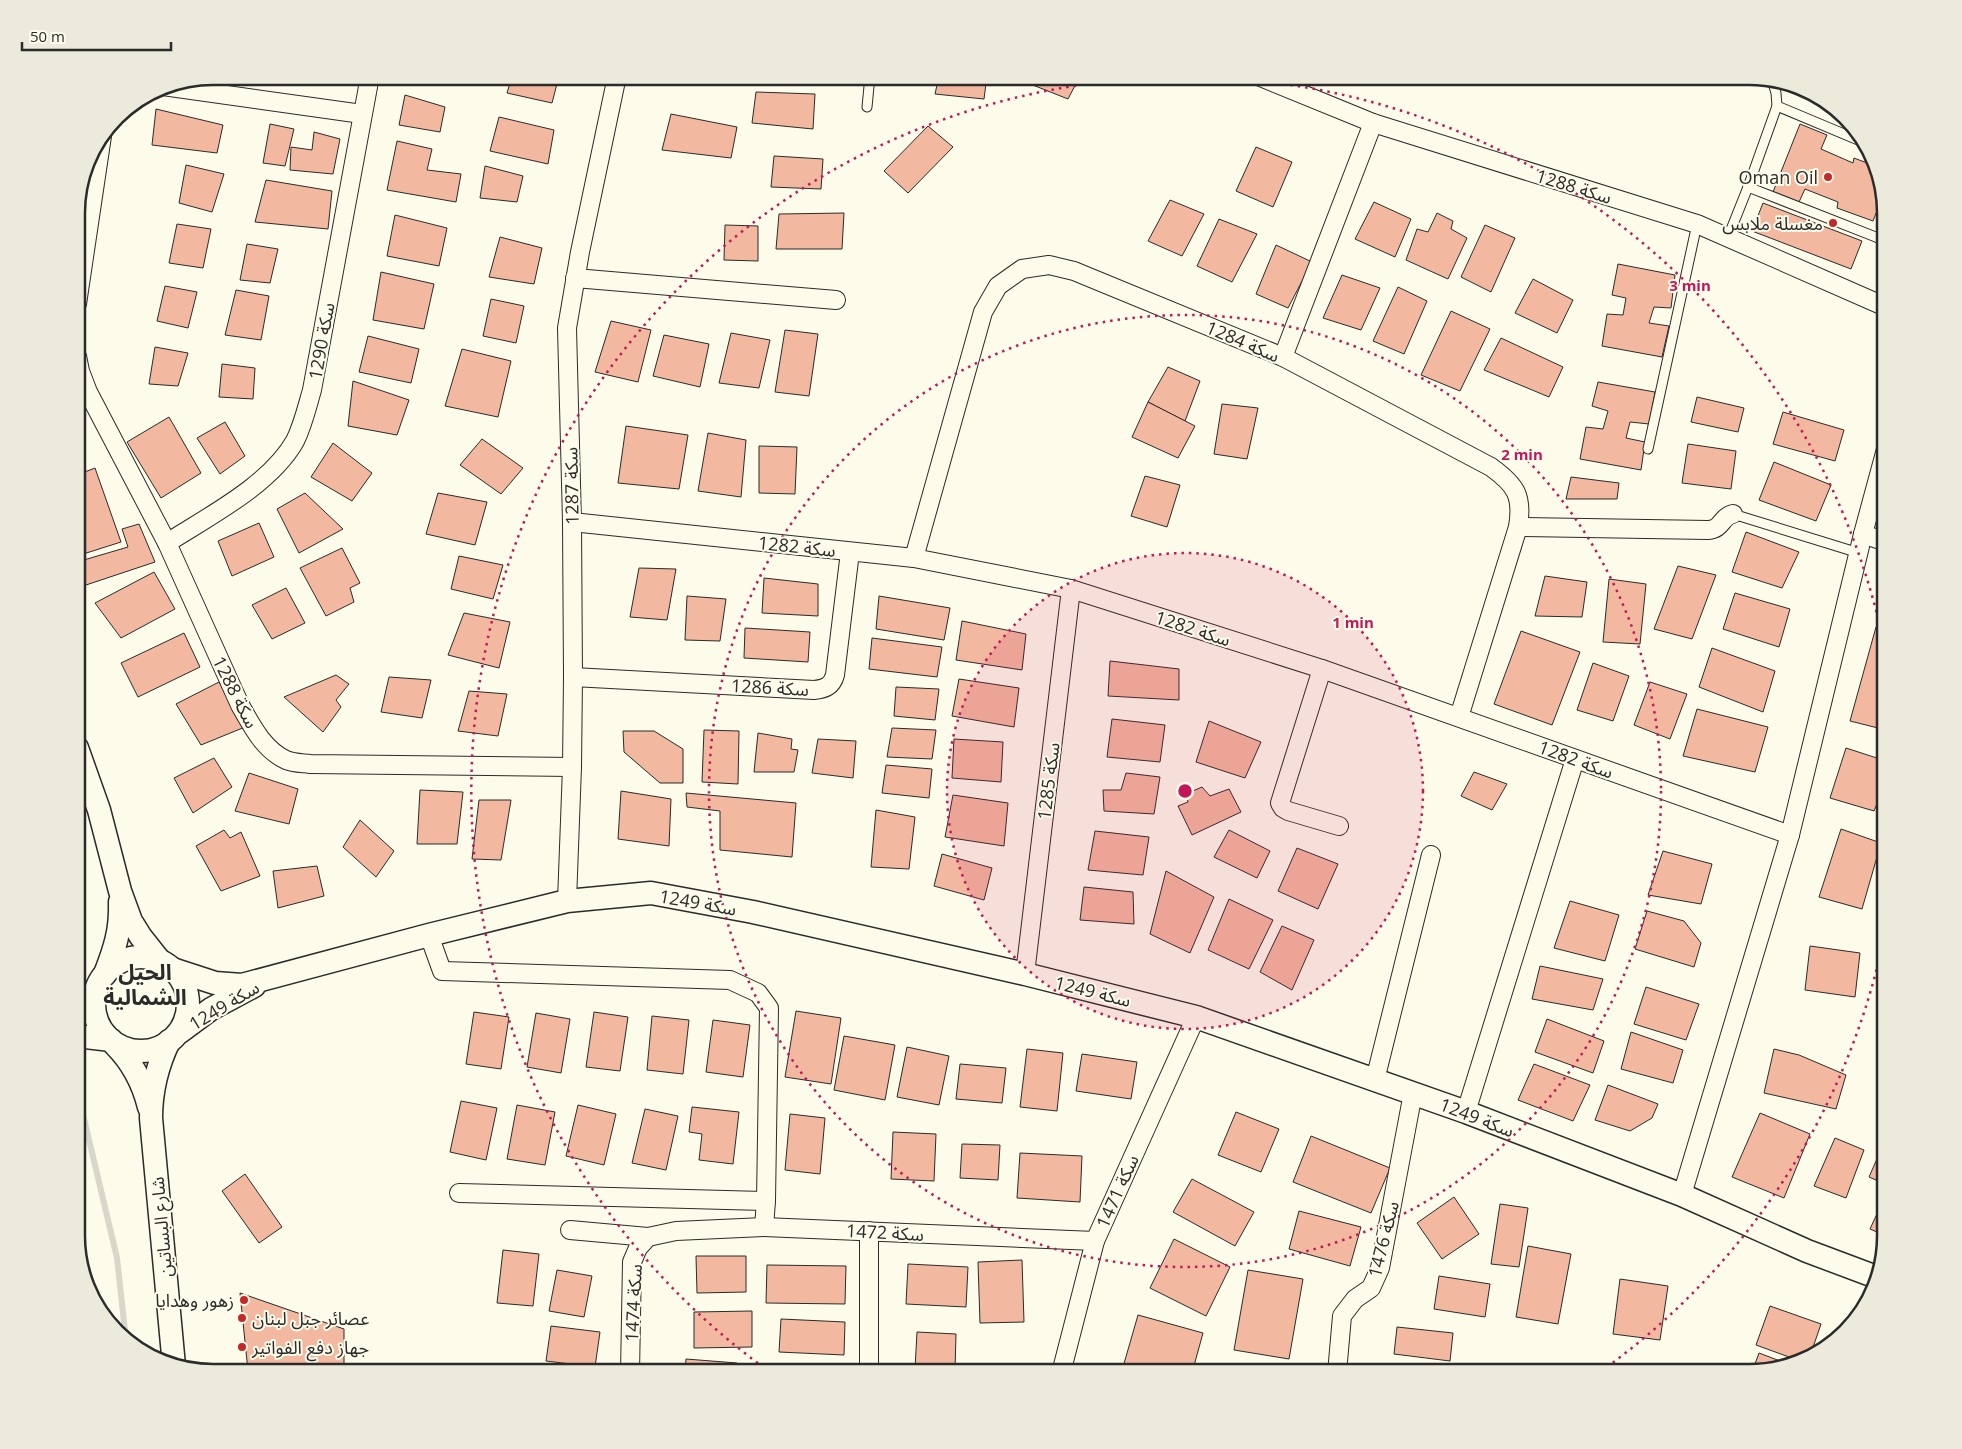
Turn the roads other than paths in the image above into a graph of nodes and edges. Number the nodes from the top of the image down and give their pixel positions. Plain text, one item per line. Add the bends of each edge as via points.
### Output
1 (368, 85) edge
2 (615, 85) edge
3 (869, 85) edge
4 (1280, 85) edge
5 (1774, 87) edge
6 (182, 89) edge
7 (1777, 106) junction
8 (866, 107) dead end
9 (362, 114) junction
10 (1373, 123) junction
11 (1853, 138) edge
12 (99, 154) edge
13 (1748, 187) junction
14 (1696, 224) junction
15 (1728, 237) junction
16 (1877, 238) edge
17 (85, 246) edge
18 (575, 278) junction
19 (836, 300) dead end
20 (1877, 303) edge
21 (1282, 357) junction
22 (85, 384) edge
23 (1648, 449) dead end
24 (1877, 482) edge
25 (1733, 514) joint
26 (572, 522) junction
27 (1518, 527) junction
28 (1863, 534) junction
29 (1877, 539) edge
30 (167, 543) junction
31 (850, 552) junction
32 (1859, 553) junction
33 (914, 558) junction
34 (1071, 589) junction
35 (1322, 669) junction
36 (573, 677) junction
37 (1458, 717) junction
38 (1575, 759) junction
39 (572, 767) junction
40 (85, 772) edge
41 (1339, 826) dead end
42 (1790, 835) junction
43 (1432, 855) dead end
44 (120, 891) junction
45 (566, 901) junction
46 (429, 934) junction
47 (166, 965) junction
48 (1025, 974) junction
49 (276, 976) junction
50 (101, 981) junction
51 (85, 998) edge
52 (1196, 1017) junction
53 (85, 1037) edge
54 (172, 1039) junction
55 (113, 1042) junction
56 (1375, 1080) junction
57 (1413, 1093) junction
58 (1466, 1112) junction
59 (151, 1118) junction
60 (460, 1193) dead end
61 (1682, 1195) junction
62 (766, 1201) junction
63 (764, 1226) junction
64 (570, 1230) dead end
65 (868, 1231) junction
66 (648, 1237) junction
67 (1095, 1241) junction
68 (1871, 1275) edge
69 (173, 1357) edge
70 (630, 1364) edge
71 (869, 1364) edge
72 (1063, 1364) edge
73 (1338, 1364) edge

1 - 9 street, سكة 1290
2 - 18 street, سكة 1287
3 - 8 lane
4 - 10 street, سكة 1288
5 - 7 lane
6 - 9 street
7 - 11 lane
7 - 13 lane
9 - 30 street, سكة 1290 via 312,390 295,441 280,463 265,477
10 - 14 street, سكة 1288
10 - 21 street
12 - 17 street
13 - 15 lane
13 - 16 lane
14 - 15 street, سكة 1288
14 - 23 lane
15 - 20 street, سكة 1288
18 - 19 street
18 - 26 street, سكة 1287 via 567,328
21 - 27 street, سكة 1284 via 1507,478 1519,496
21 - 33 street, سكة 1284 via 1074,271 1049,265 1022,269 998,286 983,312
22 - 30 street, سكة 1288
24 - 28 street
25 - 27 street via 1726,516 1717,528 1708,530
25 - 32 lane
26 - 31 street, سكة 1282
26 - 36 street, سكة 1287
27 - 37 street, سكة 1284
28 - 29 street
28 - 32 street
30 - 39 street, سكة 1288 via 248,720 270,750 287,761 310,764
31 - 33 street, سكة 1282
31 - 36 street, سكة 1286 via 835,675 829,687 814,690
32 - 42 street
33 - 34 street, سكة 1282
34 - 35 street, سكة 1282
34 - 48 street, سكة 1285
35 - 37 street, سكة 1282
35 - 41 street via 1280,803 1288,811
36 - 39 street, سكة 1287
37 - 38 street, سكة 1282
38 - 42 street, سكة 1282
38 - 58 street
39 - 45 street, سكة 1287
40 - 44 street via 99,810
42 - 61 street
43 - 56 street
44 - 47 street via 131,921
44 - 50 street via 118,938
45 - 46 street, سكة 1249
45 - 48 street, سكة 1249 via 651,893 753,912
46 - 49 street, سكة 1249
46 - 62 street via 442,971 730,980 758,993 769,1008
47 - 49 street, سكة 1249 via 224,984 242,985
47 - 50 street via 145,957 130,958 116,964
47 - 54 street via 182,981 187,995 188,1010 184,1024
48 - 52 street, سكة 1249
49 - 54 street, سكة 1249 via 210,1009
50 - 51 street
50 - 55 street via 94,1004 96,1020 103,1034
52 - 56 street, سكة 1249
52 - 67 street, سكة 1471
53 - 55 street
54 - 55 street via 146,1051 130,1051
54 - 59 street, شارع البساتين via 159,1064 151,1098
55 - 59 street, شارع البساتين via 139,1077
56 - 57 street, سكة 1249
57 - 58 street, سكة 1249
57 - 73 street, سكة 1476 via 1380,1268 1371,1288 1342,1316
58 - 61 street, سكة 1249
59 - 69 street, شارع البساتين
60 - 62 street
61 - 68 street, سكة 1249 via 1807,1252
62 - 63 street
63 - 65 street, سكة 1472
63 - 66 street, سكة 1472 via 676,1230
64 - 66 street
65 - 67 street, سكة 1472
65 - 71 street
66 - 70 street, سكة 1474 via 632,1262
67 - 72 street, سكة 1471

